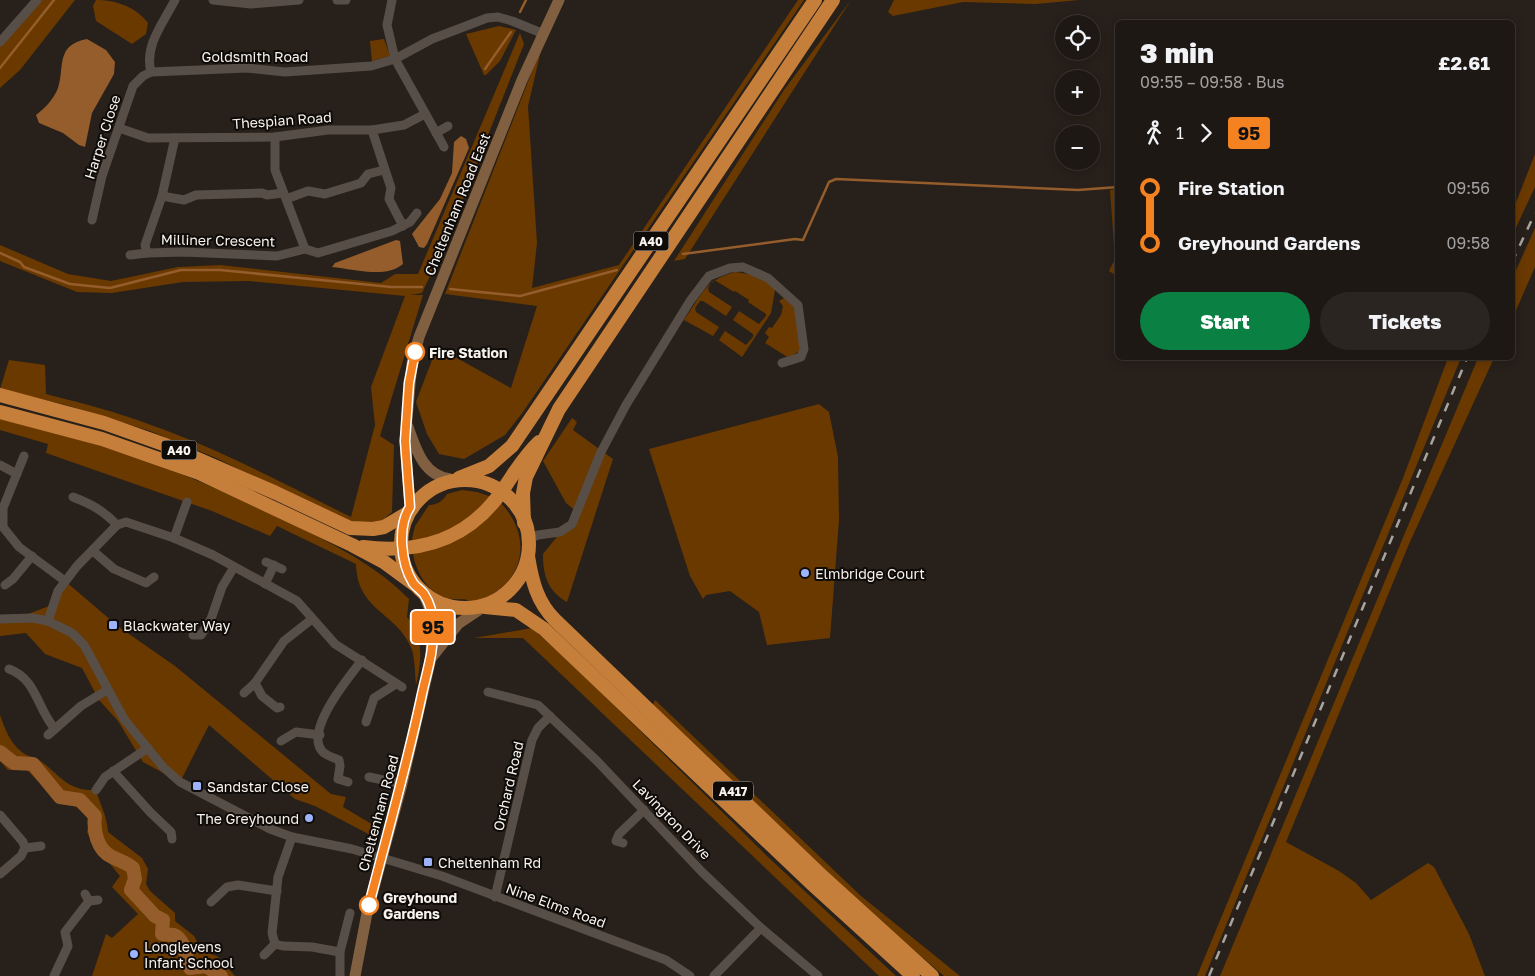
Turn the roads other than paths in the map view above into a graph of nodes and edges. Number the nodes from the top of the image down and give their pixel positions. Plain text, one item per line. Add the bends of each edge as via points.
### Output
1 (37, 0) edge
2 (175, 0) edge
3 (213, 0) edge
4 (299, 0) edge
5 (337, 0) edge
6 (346, 0) edge
7 (392, 0) edge
8 (559, 0) edge
9 (815, 0) edge
10 (833, 0) edge
11 (544, 34) junction
12 (0, 42) edge
13 (395, 59) junction
14 (151, 72) junction
15 (425, 114) junction
16 (448, 126) dead end
17 (119, 128) junction
18 (372, 130) junction
19 (436, 133) junction
20 (275, 137) junction
21 (175, 138) junction
22 (444, 147) dead end
23 (384, 170) junction
24 (162, 196) junction
25 (284, 196) junction
26 (417, 213) dead end
27 (92, 220) dead end
28 (403, 226) junction
29 (305, 249) junction
30 (147, 253) junction
31 (130, 255) dead end
32 (782, 364) dead end
33 (0, 395) edge
34 (0, 412) edge
35 (407, 426) junction
36 (547, 434) junction
37 (24, 456) dead end
38 (0, 465) edge
39 (17, 474) junction
40 (454, 478) junction
41 (501, 492) junction
42 (73, 496) dead end
43 (187, 502) dead end
44 (408, 510) junction
45 (524, 523) junction
46 (117, 525) junction
47 (174, 538) junction
48 (528, 539) junction
49 (352, 545) junction
50 (402, 549) junction
51 (93, 551) junction
52 (32, 556) junction
53 (528, 556) junction
54 (274, 565) dead end
55 (234, 567) junction
56 (65, 581) junction
57 (149, 583) dead end
58 (265, 584) junction
59 (414, 584) junction
60 (5, 585) dead end
61 (424, 594) junction
62 (483, 607) junction
63 (0, 619) edge
64 (312, 619) junction
65 (48, 621) junction
66 (199, 638) dead end
67 (431, 658) junction
68 (362, 660) junction
69 (15, 669) dead end
70 (255, 683) junction
71 (107, 690) junction
72 (244, 692) dead end
73 (488, 692) dead end
74 (280, 708) dead end
75 (550, 716) junction
76 (366, 722) dead end
77 (320, 735) junction
78 (281, 741) dead end
79 (148, 748) junction
80 (113, 771) junction
81 (374, 781) dead end
82 (348, 782) dead end
83 (97, 784) dead end
84 (402, 784) junction
85 (644, 810) junction
86 (0, 815) edge
87 (173, 833) dead end
88 (292, 838) junction
89 (616, 841) dead end
90 (41, 846) dead end
91 (25, 848) junction
92 (381, 857) junction
93 (0, 874) edge
94 (277, 891) junction
95 (496, 897) junction
96 (90, 898) dead end
97 (210, 902) dead end
98 (347, 916) dead end
99 (761, 928) junction
100 (274, 944) junction
101 (340, 952) junction
102 (264, 955) dead end
103 (54, 976) edge
104 (340, 976) edge
105 (355, 976) edge
106 (690, 976) edge
107 (714, 976) edge
108 (818, 976) edge
109 (913, 976) edge
110 (932, 976) edge

1 - 12 street
2 - 14 street via 150,49
3 - 4 street via 251,4
5 - 6 street
7 - 13 street via 387,25
8 - 11 main road, Cheltenham Road East
9 - 40 highway, A40 via 512,446 489,466
10 - 36 highway, A40 via 575,385
11 - 13 street, Goldsmith Road via 498,17 487,18 432,39
11 - 35 main road, Cheltenham Road East via 522,80 419,337 409,383
13 - 14 street, Goldsmith Road via 371,66 285,72 247,68
13 - 15 street
14 - 17 street, Harper Close via 133,86
15 - 18 street, Thespian Road via 404,125
15 - 19 street
16 - 19 street
17 - 21 street, Thespian Road via 148,138
17 - 27 street, Harper Close via 102,176
18 - 20 street, Thespian Road via 328,130
18 - 23 street
19 - 22 street
20 - 21 street, Thespian Road
20 - 25 street via 275,170
21 - 24 street, Milliner Crescent
23 - 25 street via 368,174 361,183 325,194 308,191
23 - 28 street via 392,188 389,199
24 - 25 street via 184,200 196,195 262,192
24 - 30 street, Milliner Crescent via 145,245
25 - 29 street
26 - 28 street
28 - 29 street, Milliner Crescent via 318,253
29 - 30 street, Milliner Crescent via 277,256
30 - 31 street
32 - 48 street via 801,357 804,349 798,305 768,278 743,267 709,276 626,405 601,452 572,524 560,532
33 - 44 highway, A40 via 104,423 163,444 350,528 384,527
34 - 49 highway, A40 via 102,439 199,473
35 - 40 main road, Cheltenham Road East via 425,465 441,478
35 - 44 main road, Cheltenham Road East
36 - 41 highway, A40 via 524,456
36 - 45 highway, A40 via 526,477
37 - 39 street
38 - 39 street
39 - 52 street via 3,508 3,527 19,547
40 - 41 highway, A40 via 487,484
40 - 44 highway, A40 via 426,492
41 - 45 highway, A40
41 - 50 highway, A40 via 471,523 450,537 429,545
42 - 46 street via 82,505 108,514
43 - 47 street via 188,516
44 - 50 highway, A40
45 - 48 highway, A40
46 - 47 street via 126,522
46 - 51 street
47 - 55 street
48 - 53 highway, A40
49 - 50 highway, A40
49 - 59 highway, A40 via 384,562
50 - 59 highway, A40
51 - 56 street
51 - 57 street via 114,569
52 - 56 street
52 - 60 street via 15,582
53 - 62 highway, A40 via 513,587
53 - 110 highway, A417 via 537,595 555,620
54 - 58 street
55 - 58 street
55 - 66 street
56 - 65 street via 52,605
58 - 64 street via 297,601
59 - 61 highway, A40
61 - 62 highway, A40 via 456,608
61 - 67 main road, Cheltenham Road via 433,626
62 - 67 main road, Cheltenham Road via 458,624
62 - 109 highway, A417 via 516,610 544,629
63 - 65 street
64 - 68 street via 335,644
64 - 70 street via 284,641
65 - 71 street via 72,633 84,645
67 - 84 main road, Cheltenham Road
68 - 76 street via 399,686 374,698
68 - 77 street via 327,707
69 - 71 street via 31,685 52,732 81,706
70 - 72 street
70 - 74 street via 262,696
71 - 79 street via 124,719
73 - 75 street, Lavington Drive via 501,691 532,702
75 - 85 street, Lavington Drive
75 - 95 street, Orchard Road via 532,740
77 - 78 street via 296,732
77 - 82 street via 321,750 338,760 338,779
79 - 80 street
79 - 88 street via 180,782
80 - 83 street
80 - 87 street
81 - 84 street
84 - 92 main road, Cheltenham Road
85 - 89 street
85 - 99 street, Lavington Drive
86 - 91 street via 24,842
88 - 92 street via 338,845
88 - 94 street via 278,877
90 - 91 street
91 - 93 street via 21,856
92 - 95 street, Nine Elms Road
92 - 105 main road, Cheltenham Road
94 - 97 street via 238,885 227,887 221,899
94 - 100 street via 272,934
95 - 106 street, Nine Elms Road via 666,960
96 - 103 street via 65,932 68,946
98 - 101 street
99 - 107 street
99 - 108 street, Lavington Drive
100 - 101 street via 312,946
100 - 102 street
101 - 104 street

